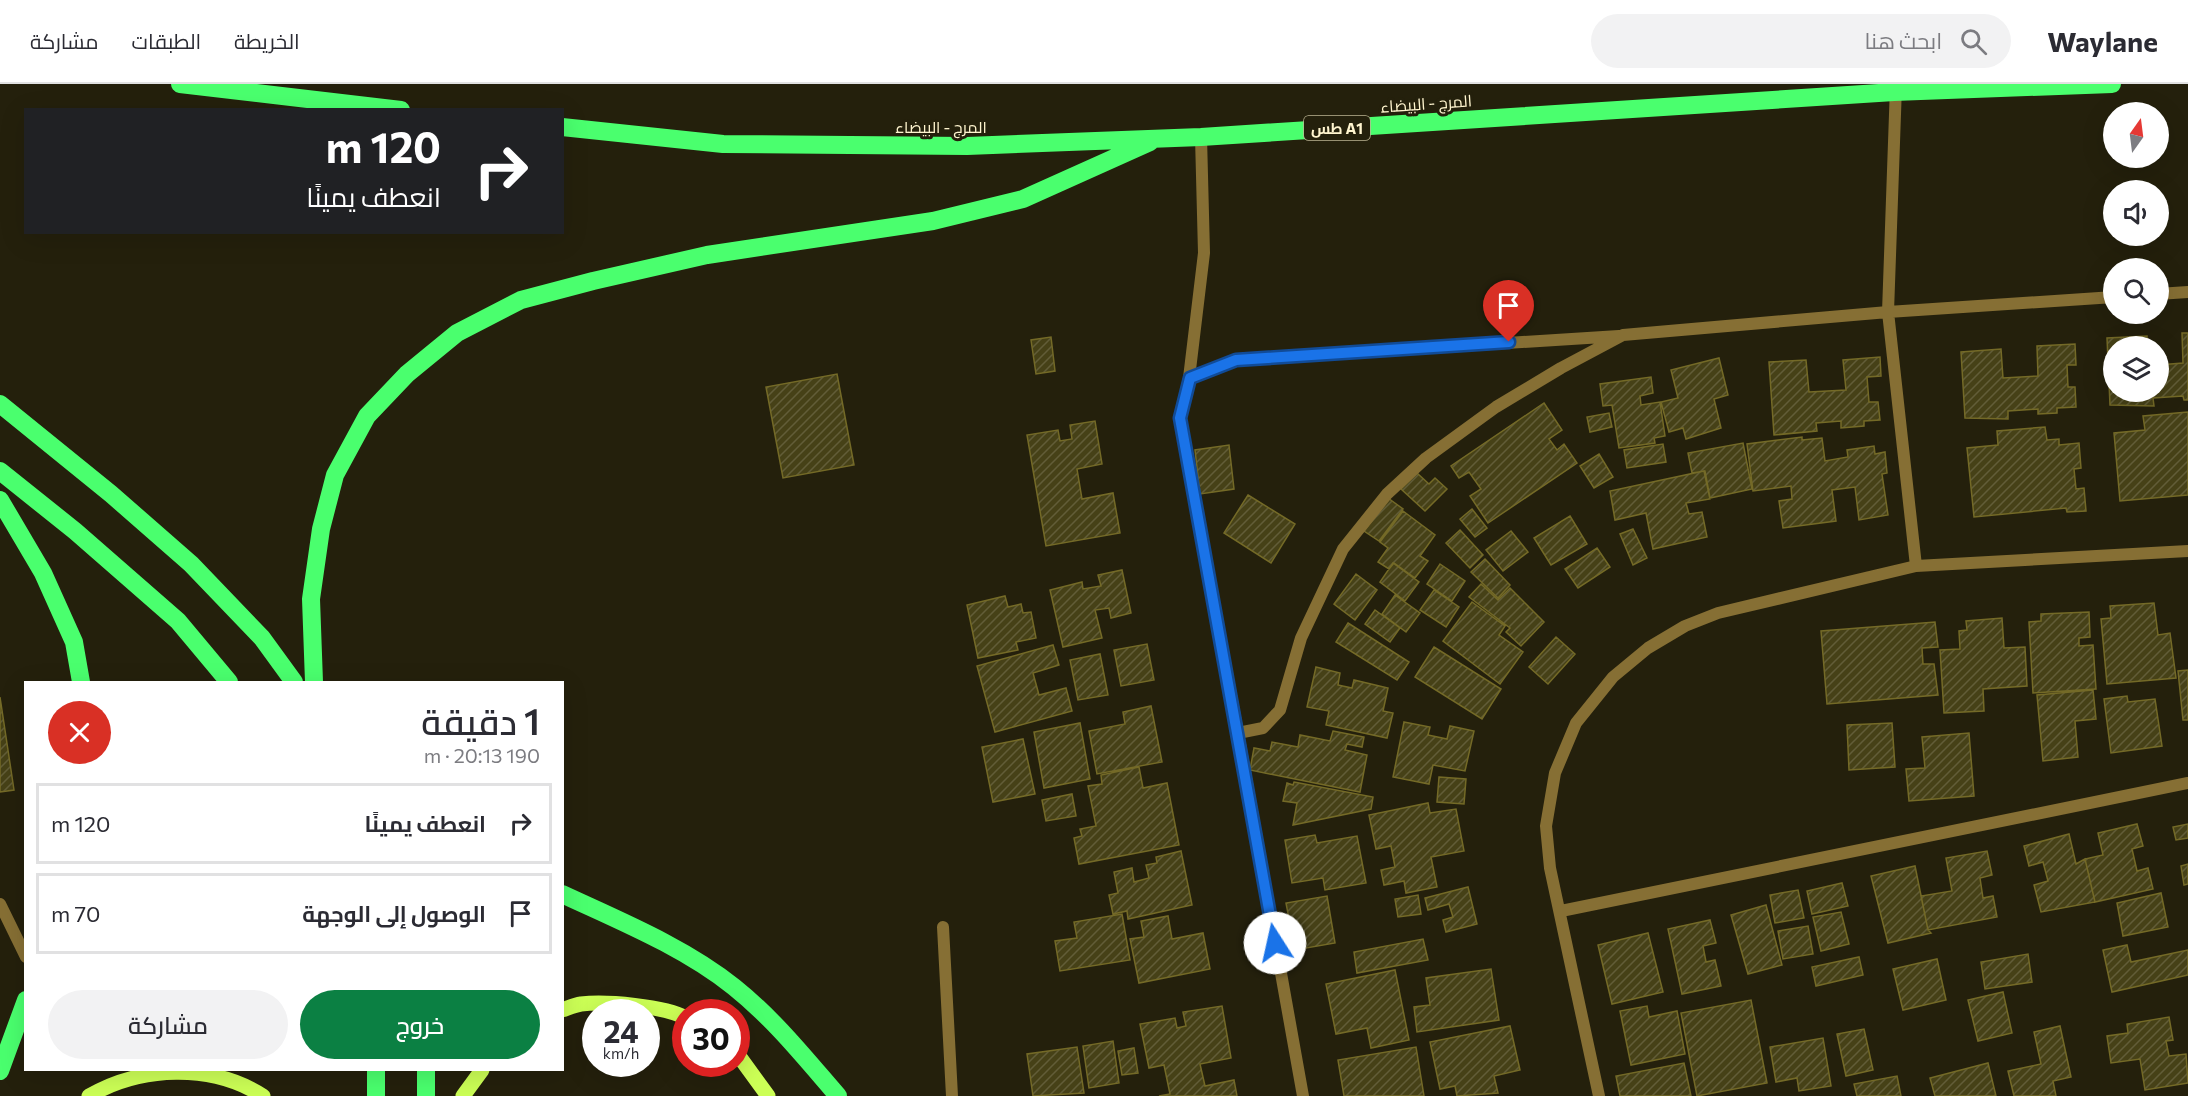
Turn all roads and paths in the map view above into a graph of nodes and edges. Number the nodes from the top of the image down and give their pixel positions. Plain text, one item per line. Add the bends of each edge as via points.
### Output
1 (180, 84) edge
2 (2112, 84) edge
3 (1895, 88) edge
4 (383, 108) edge
5 (564, 127) edge
6 (1201, 137) junction
7 (1160, 138) junction
8 (2188, 292) edge
9 (2169, 293) edge
10 (2103, 298) edge
11 (1888, 312) junction
12 (1623, 335) junction
13 (1190, 378) junction
14 (0, 404) edge
15 (0, 471) edge
16 (0, 500) edge
17 (2188, 551) edge
18 (1916, 566) junction
19 (81, 681) edge
20 (228, 681) edge
21 (293, 681) edge
22 (314, 681) edge
23 (1238, 733) junction
24 (2188, 783) edge
25 (564, 895) edge
26 (0, 904) edge
27 (1561, 911) junction
28 (943, 927) dead end
29 (24, 953) edge
30 (24, 1005) edge
31 (564, 1009) edge
32 (672, 1012) edge
33 (0, 1071) edge
34 (376, 1071) edge
35 (426, 1071) edge
36 (481, 1071) edge
37 (750, 1071) edge
38 (89, 1096) edge
39 (263, 1096) edge
40 (376, 1096) edge
41 (426, 1096) edge
42 (463, 1096) edge
43 (768, 1096) edge
44 (838, 1096) edge
45 (952, 1096) edge
46 (1303, 1096) edge
47 (1599, 1096) edge

1 - 4 highway
2 - 3 highway, المرج - البيضاء / طس A1
3 - 6 highway, المرج - البيضاء / طس A1
3 - 11 street
5 - 7 highway, المرج - البيضاء / طس A1 via 723,144 967,146
6 - 7 highway, المرج - البيضاء / طس A1
6 - 13 street via 1204,253
7 - 22 highway via 1023,199 933,221 707,255 593,281 521,300 458,333 407,374 367,416 335,475 321,529 311,599
8 - 9 street
10 - 11 street
11 - 12 street
11 - 18 street
12 - 13 street via 1236,360
12 - 23 street via 1496,407 1426,458 1388,494 1343,549 1301,639 1280,710 1263,728
13 - 23 street via 1180,418
14 - 21 highway via 191,564 262,638
15 - 20 highway via 178,621
16 - 19 highway via 43,573 74,642
17 - 18 street
18 - 27 street via 1718,613 1685,626 1648,648 1613,677 1576,723 1555,773 1546,826 1550,868
23 - 46 street
24 - 27 street
25 - 44 highway via 641,931 733,986 780,1028
26 - 29 street
27 - 47 street
28 - 45 street
30 - 33 highway
31 - 32 main road via 580,1004
34 - 40 highway
35 - 41 highway
36 - 42 main road
37 - 43 main road
38 - 39 main road via 108,1085 150,1072 219,1078

